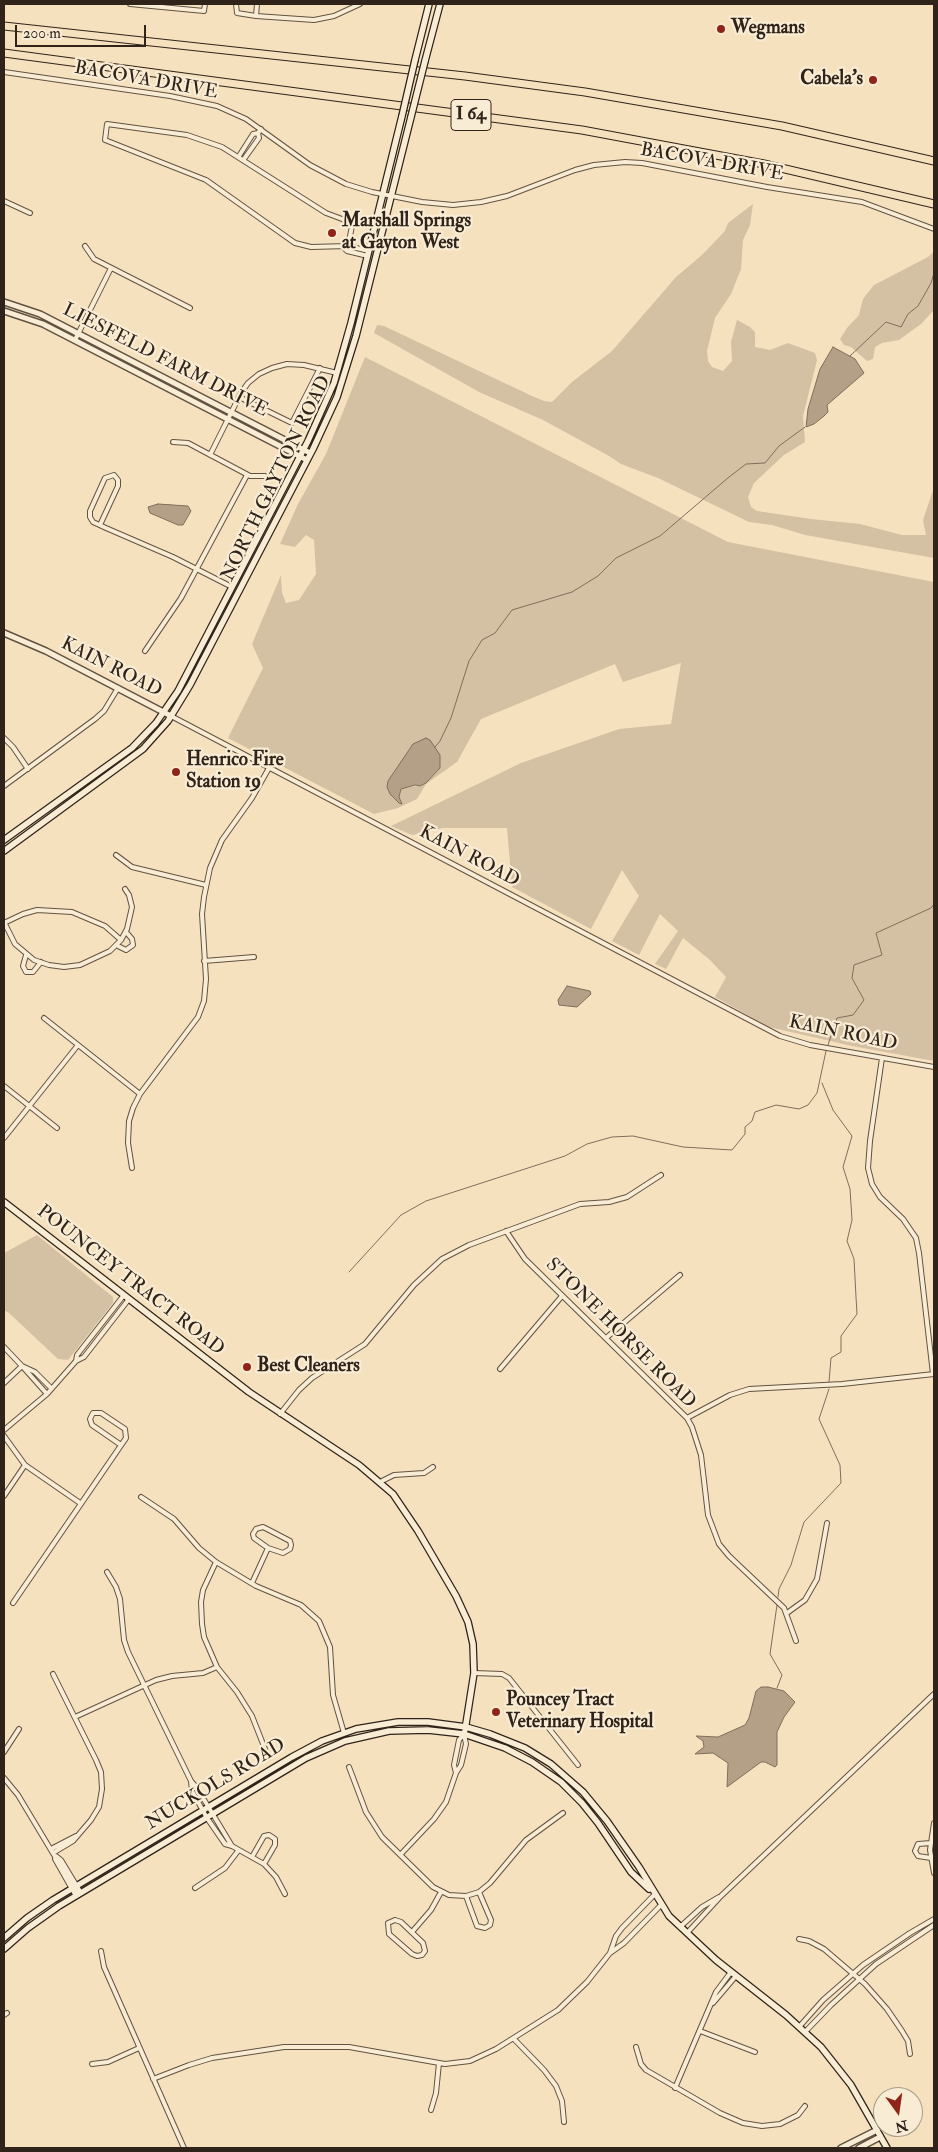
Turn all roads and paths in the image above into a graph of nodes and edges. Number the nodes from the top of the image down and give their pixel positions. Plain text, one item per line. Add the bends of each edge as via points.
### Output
1 (130, 4) edge
2 (205, 4) edge
3 (236, 4) edge
4 (257, 4) edge
5 (360, 4) edge
6 (429, 4) edge
7 (440, 4) edge
8 (256, 16) junction
9 (4, 26) edge
10 (4, 53) edge
11 (4, 72) edge
12 (260, 131) junction
13 (246, 146) junction
14 (251, 150) junction
15 (239, 156) junction
16 (244, 159) junction
17 (934, 161) edge
18 (383, 194) junction
19 (392, 196) junction
20 (4, 201) edge
21 (934, 204) edge
22 (30, 213) dead end
23 (934, 229) edge
24 (85, 246) dead end
25 (346, 247) junction
26 (369, 253) junction
27 (111, 268) junction
28 (4, 302) edge
29 (190, 308) dead end
30 (4, 311) edge
31 (78, 333) junction
32 (75, 340) junction
33 (320, 368) junction
34 (337, 373) junction
35 (239, 397) junction
36 (232, 412) junction
37 (228, 420) junction
38 (173, 442) dead end
39 (304, 450) junction
40 (310, 453) junction
41 (210, 455) junction
42 (300, 457) junction
43 (307, 460) junction
44 (247, 475) junction
45 (265, 476) dead end
46 (100, 525) junction
47 (196, 569) junction
48 (232, 587) junction
49 (4, 634) edge
50 (145, 651) dead end
51 (118, 688) junction
52 (164, 712) junction
53 (171, 716) junction
54 (4, 738) edge
55 (269, 768) junction
56 (28, 769) junction
57 (4, 786) edge
58 (4, 840) edge
59 (4, 851) edge
60 (116, 855) dead end
61 (206, 886) junction
62 (125, 889) dead end
63 (4, 922) edge
64 (126, 932) junction
65 (121, 940) junction
66 (116, 945) junction
67 (26, 955) junction
68 (254, 957) dead end
69 (204, 960) junction
70 (41, 962) junction
71 (44, 1018) dead end
72 (78, 1044) junction
73 (882, 1058) junction
74 (934, 1067) edge
75 (4, 1086) edge
76 (140, 1094) junction
77 (30, 1106) junction
78 (58, 1128) dead end
79 (4, 1138) edge
80 (132, 1168) dead end
81 (661, 1175) dead end
82 (4, 1202) edge
83 (506, 1231) junction
84 (680, 1275) dead end
85 (562, 1296) junction
86 (126, 1297) junction
87 (606, 1338) junction
88 (4, 1347) edge
89 (22, 1366) junction
90 (500, 1370) dead end
91 (933, 1374) edge
92 (4, 1383) edge
93 (52, 1388) junction
94 (46, 1394) junction
95 (280, 1414) junction
96 (687, 1418) junction
97 (4, 1430) edge
98 (4, 1436) edge
99 (121, 1445) junction
100 (25, 1465) junction
101 (432, 1467) dead end
102 (380, 1482) junction
103 (4, 1496) edge
104 (141, 1497) dead end
105 (80, 1503) junction
106 (827, 1523) dead end
107 (268, 1548) junction
108 (216, 1562) junction
109 (107, 1572) dead end
110 (252, 1583) junction
111 (13, 1603) dead end
112 (787, 1613) junction
113 (796, 1641) dead end
114 (217, 1667) junction
115 (474, 1672) junction
116 (53, 1674) dead end
117 (144, 1685) junction
118 (934, 1694) edge
119 (75, 1717) junction
120 (466, 1727) junction
121 (19, 1729) dead end
122 (344, 1732) junction
123 (464, 1734) junction
124 (265, 1749) dead end
125 (4, 1752) edge
126 (578, 1765) dead end
127 (349, 1767) dead end
128 (456, 1773) junction
129 (4, 1778) edge
130 (205, 1809) junction
131 (563, 1813) dead end
132 (209, 1816) junction
133 (934, 1823) edge
134 (930, 1842) junction
135 (52, 1851) junction
136 (238, 1851) junction
137 (400, 1854) junction
138 (252, 1857) junction
139 (931, 1858) junction
140 (264, 1864) junction
141 (934, 1873) edge
142 (74, 1888) junction
143 (195, 1888) dead end
144 (441, 1892) junction
145 (479, 1892) junction
146 (285, 1894) dead end
147 (655, 1894) junction
148 (78, 1895) junction
149 (466, 1896) junction
150 (720, 1896) junction
151 (661, 1905) junction
152 (934, 1918) edge
153 (934, 1925) edge
154 (680, 1927) junction
155 (412, 1932) junction
156 (686, 1933) junction
157 (4, 1938) edge
158 (799, 1939) dead end
159 (4, 1949) edge
160 (101, 1951) dead end
161 (610, 1954) junction
162 (853, 1973) junction
163 (734, 1974) junction
164 (859, 1978) junction
165 (799, 2027) junction
166 (700, 2031) junction
167 (805, 2032) junction
168 (514, 2039) junction
169 (636, 2047) dead end
170 (139, 2048) junction
171 (755, 2052) dead end
172 (910, 2054) dead end
173 (439, 2063) junction
174 (92, 2064) dead end
175 (153, 2079) junction
176 (676, 2088) junction
177 (805, 2106) dead end
178 (431, 2110) dead end
179 (564, 2122) dead end
180 (873, 2123) edge
181 (873, 2132) edge
182 (880, 2137) joint
183 (184, 2148) edge
184 (841, 2148) edge
185 (859, 2148) edge
186 (887, 2148) edge

1 - 2 street via 204,11
3 - 8 street via 237,12
4 - 8 street
5 - 8 street via 334,16 314,20
6 - 18 main road, NORTH GAYTON ROAD, bridge
7 - 19 main road, NORTH GAYTON ROAD, bridge
9 - 17 highway, I 64 via 585,92 782,126
10 - 21 highway, I 64 via 591,132 764,164
11 - 12 street, BACOVA DRIVE via 217,106 246,119
12 - 13 street via 253,134
12 - 14 street
12 - 18 street, BACOVA DRIVE via 328,176
13 - 14 street
13 - 15 street
14 - 16 street
15 - 16 street
15 - 25 street via 194,136 107,124 105,140 206,180 295,243 311,247
16 - 25 street via 326,213 350,222 352,226
18 - 19 street, BACOVA DRIVE
18 - 26 main road, NORTH GAYTON ROAD
19 - 23 street, BACOVA DRIVE via 440,204 467,204 507,196 594,165 642,163 862,202
19 - 40 main road, NORTH GAYTON ROAD via 348,367
20 - 22 street
24 - 27 street via 94,259
25 - 26 street
26 - 34 main road, NORTH GAYTON ROAD
27 - 29 street
27 - 31 street
28 - 31 street, LIESFELD FARM DRIVE via 40,314
30 - 32 street, LIESFELD FARM DRIVE via 34,320
31 - 32 street
31 - 36 street, LIESFELD FARM DRIVE
32 - 37 street, LIESFELD FARM DRIVE
33 - 34 street
33 - 35 street via 287,364 272,368 248,382
33 - 35 street via 292,423
34 - 39 main road, NORTH GAYTON ROAD
35 - 36 street
36 - 37 street
36 - 39 street, LIESFELD FARM DRIVE
37 - 41 street
37 - 42 street, LIESFELD FARM DRIVE
38 - 41 street via 186,442
39 - 40 street, LIESFELD FARM DRIVE
39 - 42 main road, NORTH GAYTON ROAD
40 - 43 main road, NORTH GAYTON ROAD
41 - 44 street
42 - 43 street, LIESFELD FARM DRIVE
42 - 48 main road, NORTH GAYTON ROAD
43 - 53 main road, NORTH GAYTON ROAD
44 - 45 street
44 - 47 street
46 - 46 street via 91,520 90,511 105,478 114,475 118,486
46 - 47 street
47 - 48 street
47 - 50 street via 181,598
48 - 52 main road, NORTH GAYTON ROAD
49 - 51 street, KAIN ROAD via 46,651
51 - 52 street, KAIN ROAD
51 - 56 street via 104,711
52 - 53 street, KAIN ROAD
52 - 58 main road, NORTH GAYTON ROAD via 132,748
53 - 55 street, KAIN ROAD
53 - 59 main road, NORTH GAYTON ROAD via 136,754
54 - 56 street
55 - 61 street via 222,840
55 - 73 street, KAIN ROAD via 780,1036
56 - 57 street
60 - 61 street via 132,866
61 - 69 street via 202,914
62 - 64 street via 132,907
63 - 65 street via 37,910 72,912 90,918
63 - 67 street via 15,944
64 - 65 street
64 - 66 street via 132,939 132,945 126,950
65 - 66 street
66 - 70 street via 80,964 64,966
67 - 70 street
67 - 70 street via 23,966 26,972 33,972
68 - 69 street
69 - 76 street via 206,991 198,1017
71 - 72 street
72 - 76 street
72 - 77 street
73 - 74 street, KAIN ROAD
73 - 91 street via 868,1168 880,1197 903,1219 916,1238
75 - 77 street
76 - 80 street via 129,1121
77 - 78 street
77 - 79 street
81 - 83 street via 627,1197 580,1204
82 - 86 main road, POUNCEY TRACT ROAD
83 - 85 street, STONE HORSE ROAD via 520,1254
83 - 95 street via 459,1249 433,1266 365,1344 312,1378
84 - 87 street
85 - 87 street, STONE HORSE ROAD
85 - 90 street
86 - 93 street
86 - 95 main road, POUNCEY TRACT ROAD
87 - 96 street, STONE HORSE ROAD
88 - 89 street
89 - 92 street
89 - 93 street via 35,1372
89 - 94 street
91 - 96 street via 842,1384 749,1389 730,1395
93 - 94 street
94 - 97 street
95 - 102 main road, POUNCEY TRACT ROAD
96 - 112 street, STONE HORSE ROAD via 701,1455 708,1515 719,1544
98 - 100 street
99 - 99 street via 126,1438 125,1429 99,1412 91,1415 92,1425
99 - 105 street
100 - 103 street
100 - 105 street
101 - 102 street via 426,1473 394,1475
102 - 115 main road, POUNCEY TRACT ROAD via 412,1520 465,1614 473,1644
104 - 108 street via 174,1519
105 - 111 street
106 - 112 street via 817,1579 806,1600
107 - 107 street via 254,1538 256,1529 263,1527 290,1541 291,1545 283,1554
107 - 110 street
108 - 110 street
108 - 114 street via 203,1590 200,1612 204,1638
109 - 117 street via 120,1599 125,1646
110 - 122 street via 301,1605 318,1621 330,1647 333,1695
112 - 113 street, STONE HORSE ROAD
114 - 117 street
114 - 124 street via 245,1704
115 - 120 main road, POUNCEY TRACT ROAD
115 - 126 street via 502,1674 509,1678
116 - 119 street
117 - 119 street
117 - 130 street
118 - 150 street
119 - 135 street via 98,1764 101,1798 95,1814 76,1836
120 - 122 main road, NUCKOLS ROAD via 398,1722
120 - 123 main road, POUNCEY TRACT ROAD
120 - 147 main road via 525,1748 574,1783 607,1820
121 - 125 street
122 - 130 main road, NUCKOLS ROAD via 308,1748
123 - 128 street via 459,1740 454,1765
123 - 128 street via 466,1744 462,1765
123 - 132 main road, NUCKOLS ROAD via 404,1730 345,1741 306,1758
123 - 147 main road via 521,1756 561,1782 588,1810 631,1872
127 - 137 street via 370,1818 382,1837
128 - 137 street via 450,1794 440,1811
129 - 135 street
130 - 132 street
130 - 142 main road, NUCKOLS ROAD
131 - 145 street via 526,1840
132 - 136 street via 225,1844
132 - 148 main road, NUCKOLS ROAD
133 - 134 street
134 - 139 street
134 - 139 street via 918,1844 915,1850 918,1856
135 - 142 street via 61,1860
136 - 138 street
136 - 143 street via 216,1874
137 - 144 street
138 - 140 street
138 - 140 street via 264,1836 270,1835 275,1838 276,1845
139 - 141 street
140 - 146 street
142 - 148 street
142 - 157 main road, NUCKOLS ROAD via 38,1910
144 - 149 street
144 - 155 street
145 - 149 street
145 - 149 street via 491,1920 486,1928 480,1928 476,1923
147 - 151 main road
147 - 161 street via 622,1928
148 - 159 main road, NUCKOLS ROAD via 40,1919
150 - 154 street
150 - 156 street
151 - 154 main road
151 - 161 street
152 - 162 street
153 - 164 street via 887,1955
154 - 156 main road
155 - 155 street via 398,1921 388,1923 390,1934 412,1954 422,1955 425,1945
156 - 163 main road
158 - 162 street via 816,1944
160 - 170 street via 104,1967
161 - 168 street via 567,2003
162 - 164 street
162 - 165 street
163 - 165 main road
163 - 166 street via 716,1992
164 - 167 street
164 - 172 street via 895,2020 908,2041
165 - 167 main road
166 - 171 street
166 - 176 street
167 - 180 main road via 852,2085
168 - 173 street via 470,2061
168 - 179 street via 556,2086 562,2101
169 - 176 street via 643,2068
170 - 174 street via 108,2062
170 - 175 street
173 - 175 street via 349,2047 284,2047 212,2058
173 - 178 street
175 - 183 street
176 - 177 street via 728,2117 752,2126 787,2122
181 - 184 street
182 - 185 street
182 - 186 main road

